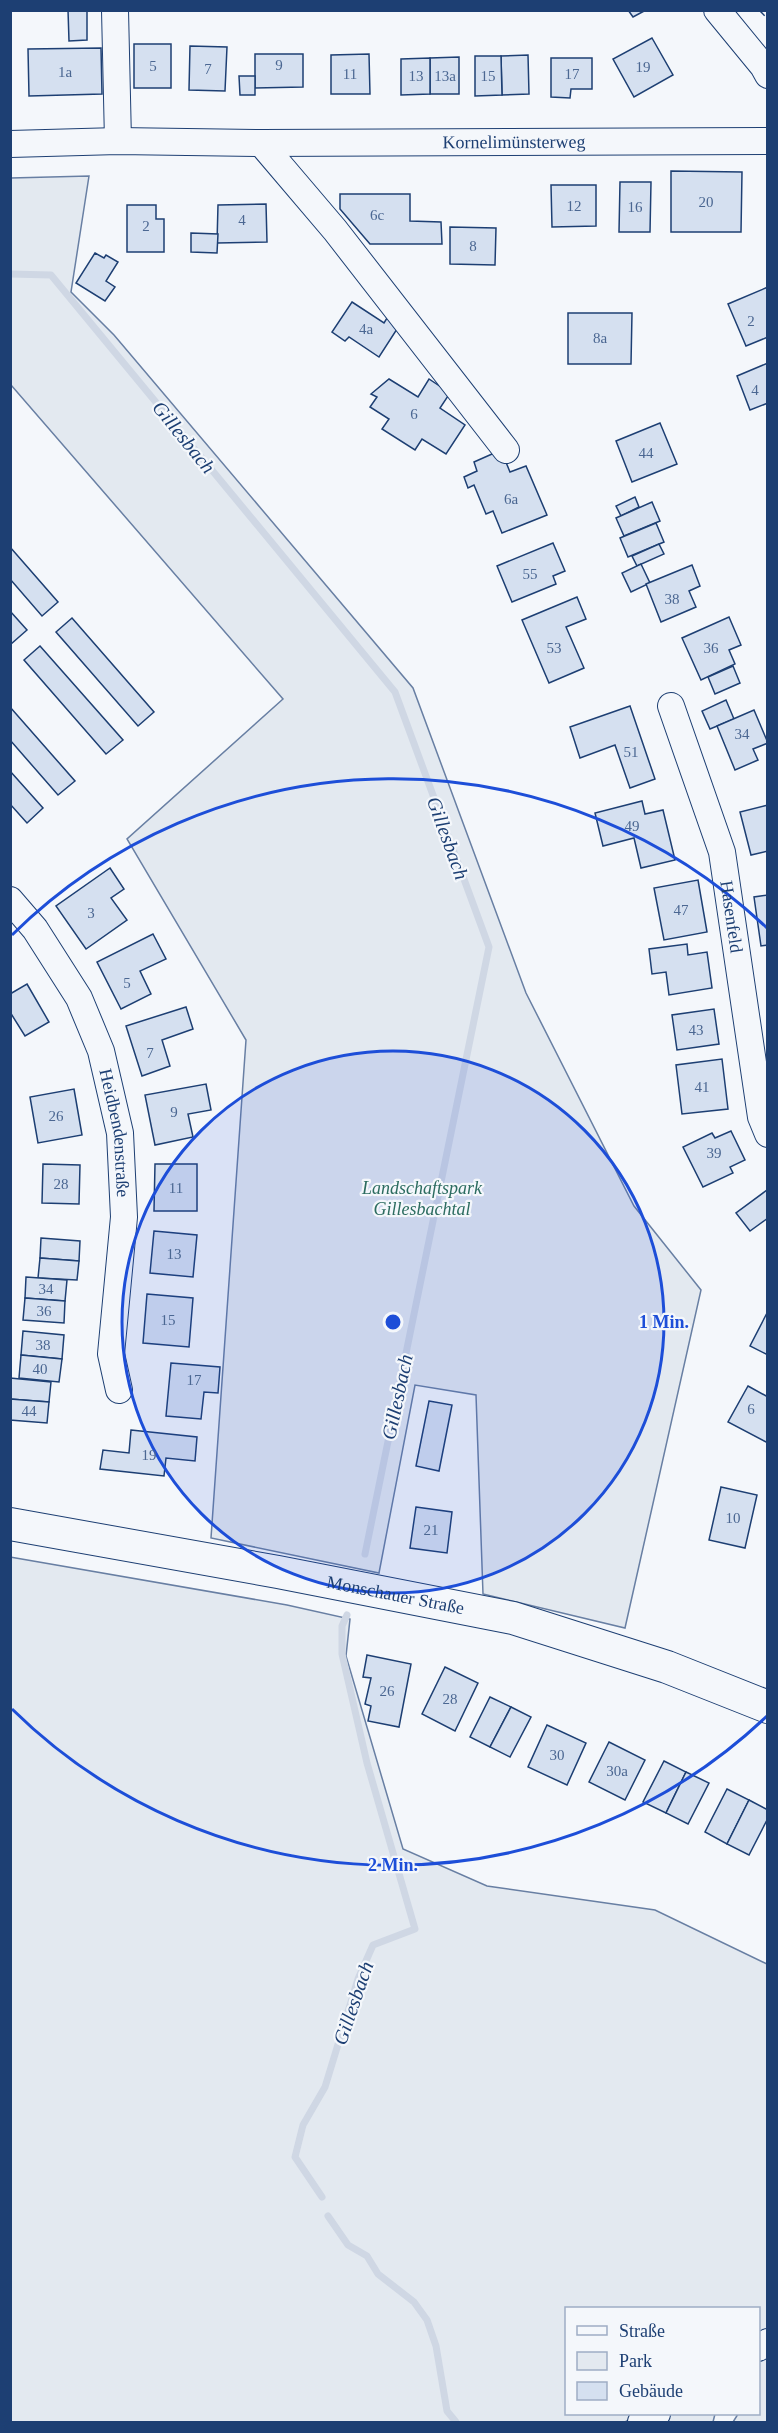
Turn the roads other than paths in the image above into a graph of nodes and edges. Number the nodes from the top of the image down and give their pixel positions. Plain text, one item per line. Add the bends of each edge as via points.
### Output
1 (115, 10) edge
2 (717, 10) edge
3 (768, 75) edge
4 (118, 141) junction
5 (768, 141) edge
6 (261, 143) junction
7 (10, 144) edge
8 (506, 450) dead end
9 (671, 706) dead end
10 (10, 900) edge
11 (756, 1002) edge
12 (768, 1134) edge
13 (119, 1390) dead end
14 (10, 1524) edge
15 (768, 1707) edge
16 (655, 2415) edge
17 (641, 2422) edge

1 - 4 street
2 - 3 street
4 - 6 street, Kornelimünsterweg
4 - 7 street, Kornelimünsterweg
5 - 6 street, Kornelimünsterweg
6 - 8 street
9 - 11 street, Hasenfeld via 722,852
10 - 13 street, Heidbendenstraße via 35,929 79,998 101,1051 120,1134 124,1217 111,1354
11 - 12 street, Hasenfeld via 761,1117
14 - 15 main road, Monschauer Straße via 513,1618 667,1667
16 - 17 street

